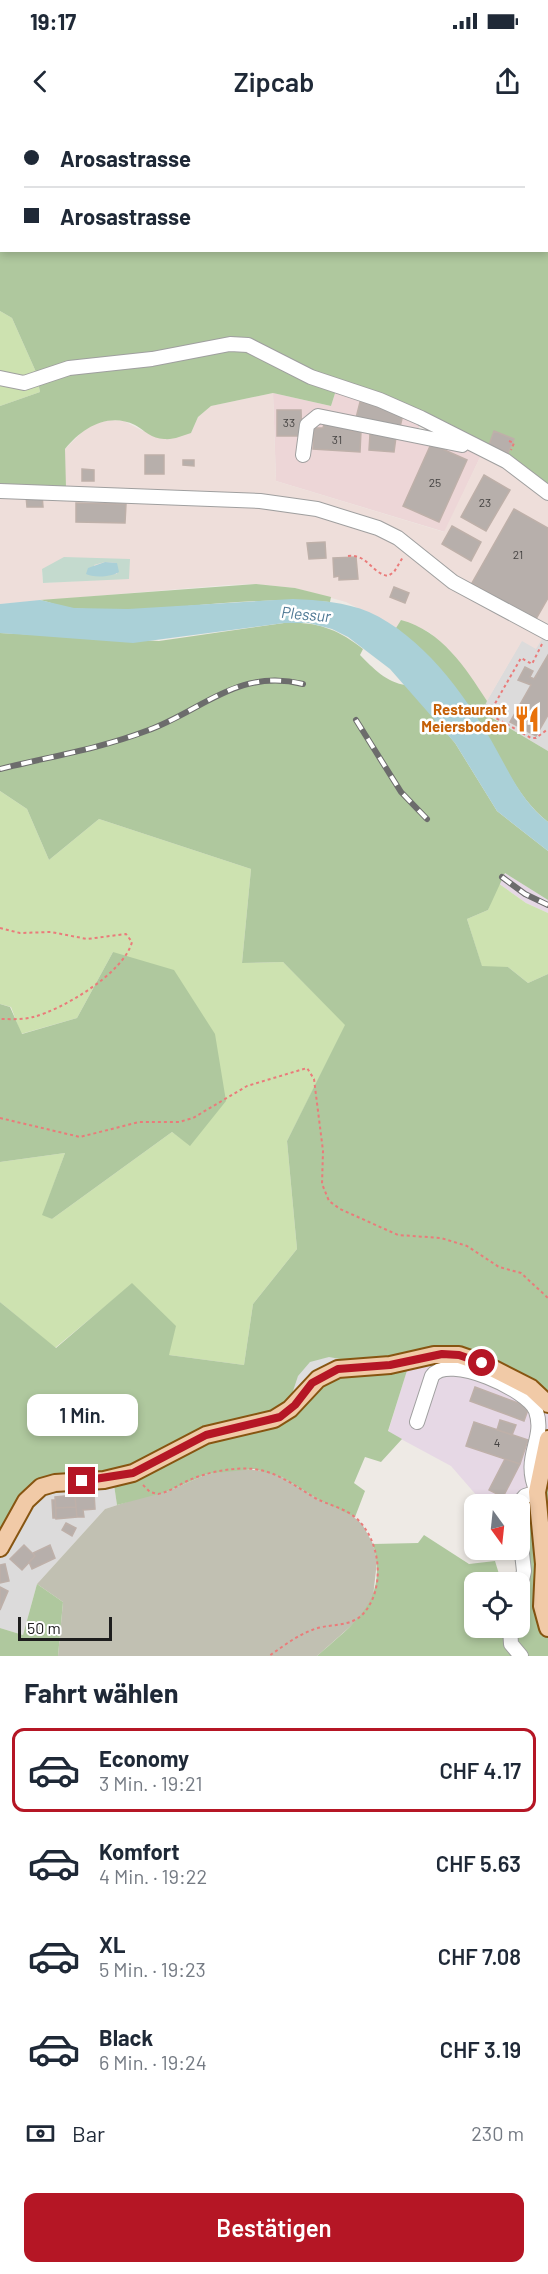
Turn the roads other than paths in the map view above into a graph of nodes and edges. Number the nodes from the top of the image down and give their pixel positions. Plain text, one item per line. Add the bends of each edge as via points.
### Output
1 (0, 378) edge
2 (487, 452) junction
3 (303, 455) dead end
4 (0, 491) edge
5 (548, 493) edge
6 (545, 638) edge
7 (548, 1404) edge
8 (417, 1422) dead end
9 (548, 1439) edge
10 (537, 1492) junction
11 (530, 1494) edge
12 (0, 1548) edge
13 (548, 1628) edge
14 (510, 1638) edge
15 (521, 1656) edge

1 - 2 street via 28,382 69,368 152,359 230,344 248,345 310,377 403,409
2 - 3 street via 318,416 307,425
2 - 5 street via 513,465
4 - 6 street via 293,504 367,523
7 - 12 main road via 531,1388 459,1355 338,1369 312,1383 280,1417 206,1435 133,1473 42,1487 26,1501
8 - 10 street via 432,1376 442,1368 469,1370 525,1397 538,1417 530,1467
9 - 10 main road
10 - 11 street
10 - 13 main road via 544,1564 542,1606
14 - 15 street via 510,1644

